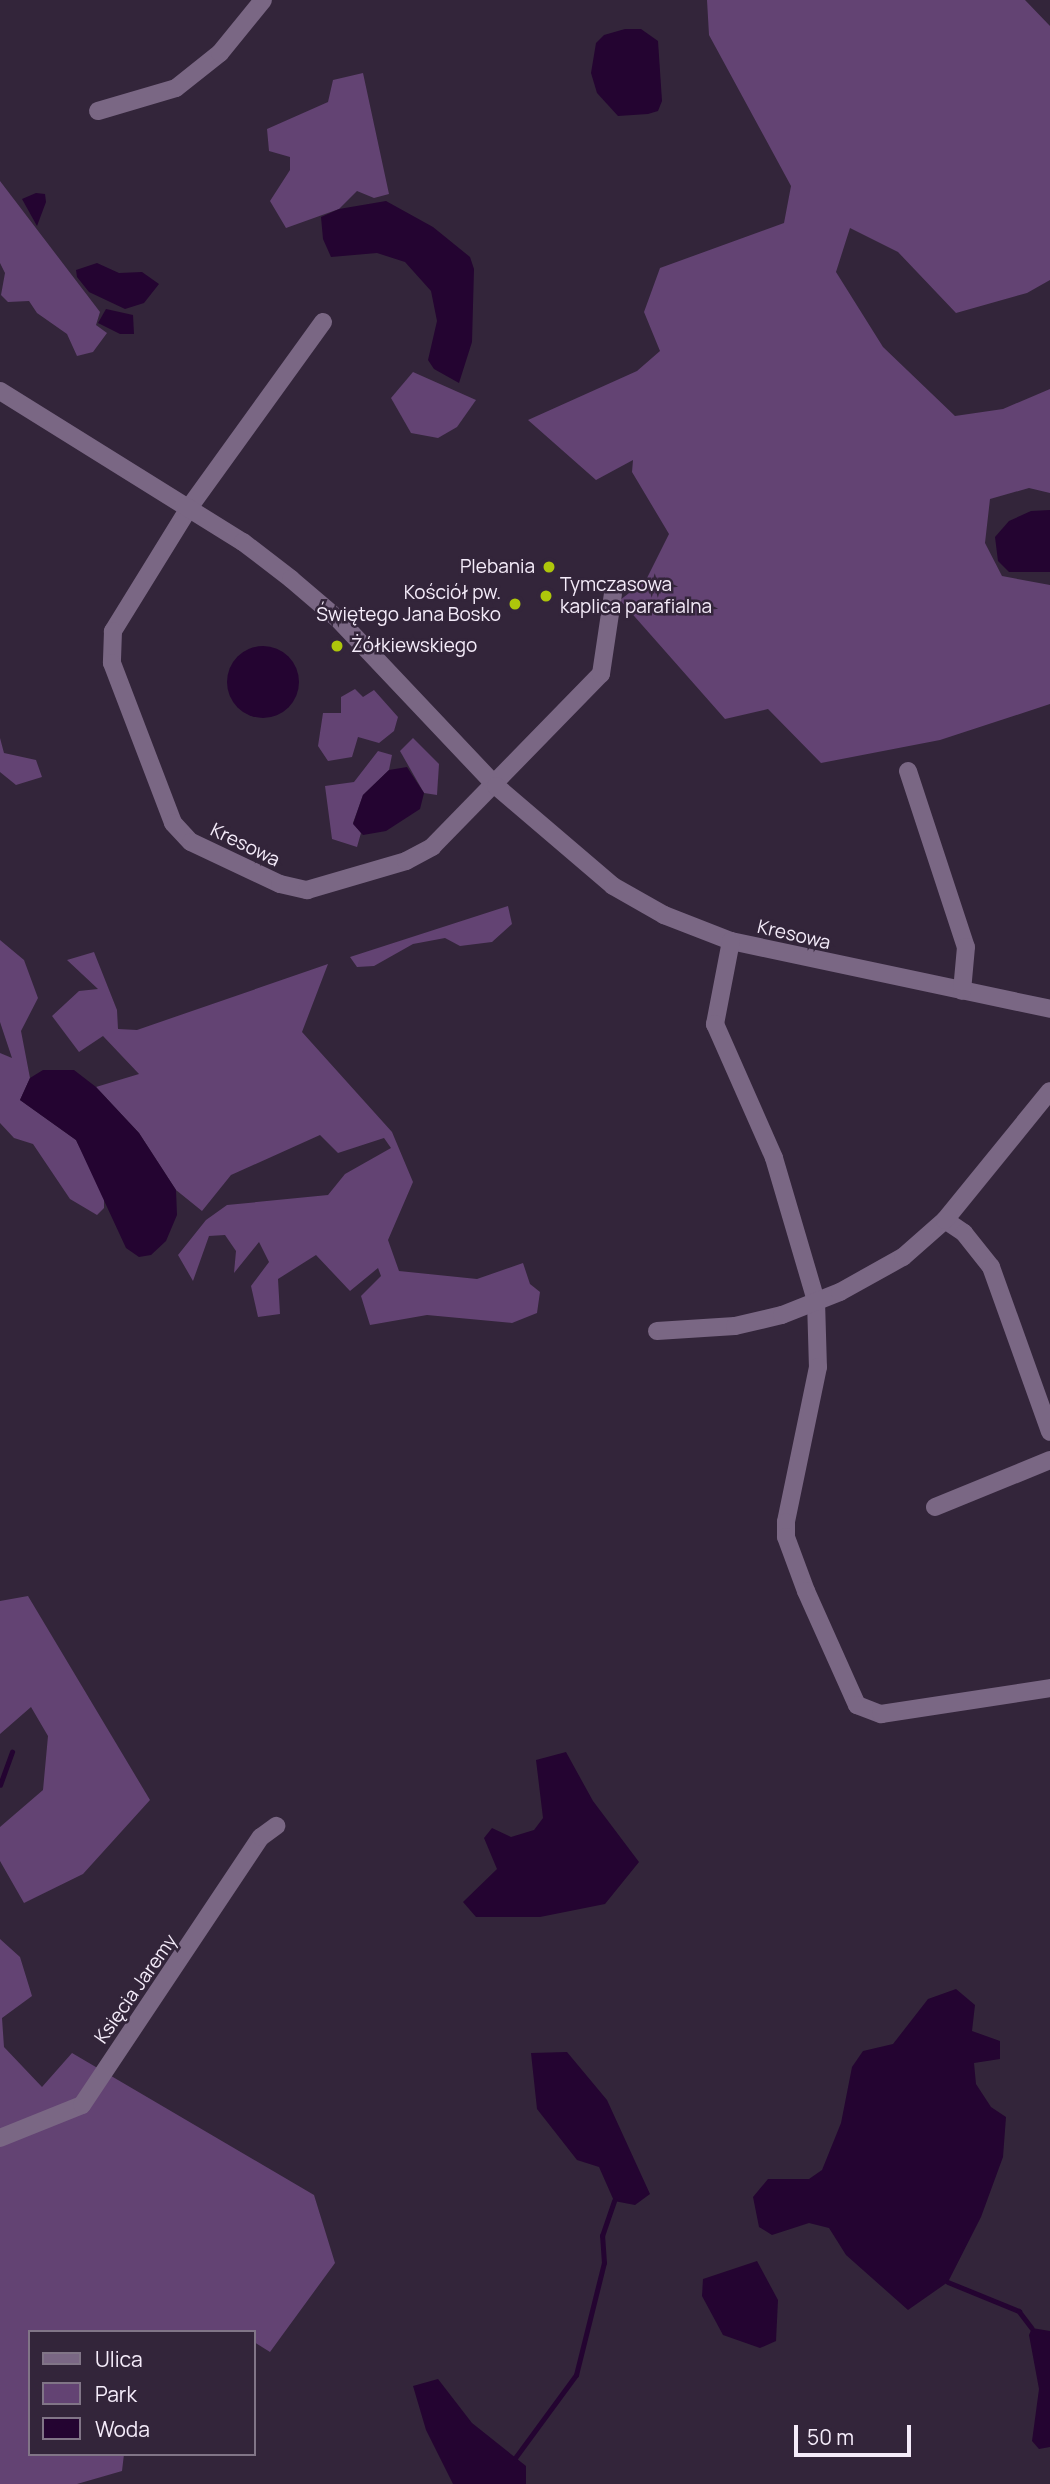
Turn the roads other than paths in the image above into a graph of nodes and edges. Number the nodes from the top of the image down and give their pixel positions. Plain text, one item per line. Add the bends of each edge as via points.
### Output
1 (263, 0) edge
2 (98, 111) dead end
3 (323, 322) dead end
4 (0, 391) edge
5 (188, 509) junction
6 (613, 594) dead end
7 (908, 771) dead end
8 (496, 786) junction
9 (731, 942) junction
10 (962, 991) junction
11 (1050, 1009) edge
12 (1050, 1091) edge
13 (945, 1220) junction
14 (817, 1301) junction
15 (657, 1331) dead end
16 (1050, 1432) edge
17 (1050, 1460) edge
18 (935, 1507) dead end
19 (1050, 1688) edge
20 (276, 1826) dead end
21 (0, 2138) edge

1 - 2 street via 220,53 176,88
3 - 5 street, Kresowa
4 - 5 street, Kresowa
5 - 8 street, Kresowa via 243,542 339,620
5 - 8 street, Kresowa via 113,631 112,663 173,823 191,842 280,884 307,890 406,861 432,847
6 - 8 street via 601,674 520,754
7 - 10 street via 966,947
8 - 9 street, Kresowa via 613,886 664,915
9 - 10 street, Kresowa
9 - 14 street via 715,1024 774,1158
10 - 11 street, Kresowa
12 - 13 street
13 - 14 street via 903,1257
13 - 16 street via 964,1233 991,1268
14 - 15 street via 735,1326
14 - 19 street via 818,1367 786,1538 857,1705 881,1714
17 - 18 street
20 - 21 street, Księcia Jaremy via 261,1837 82,2105

